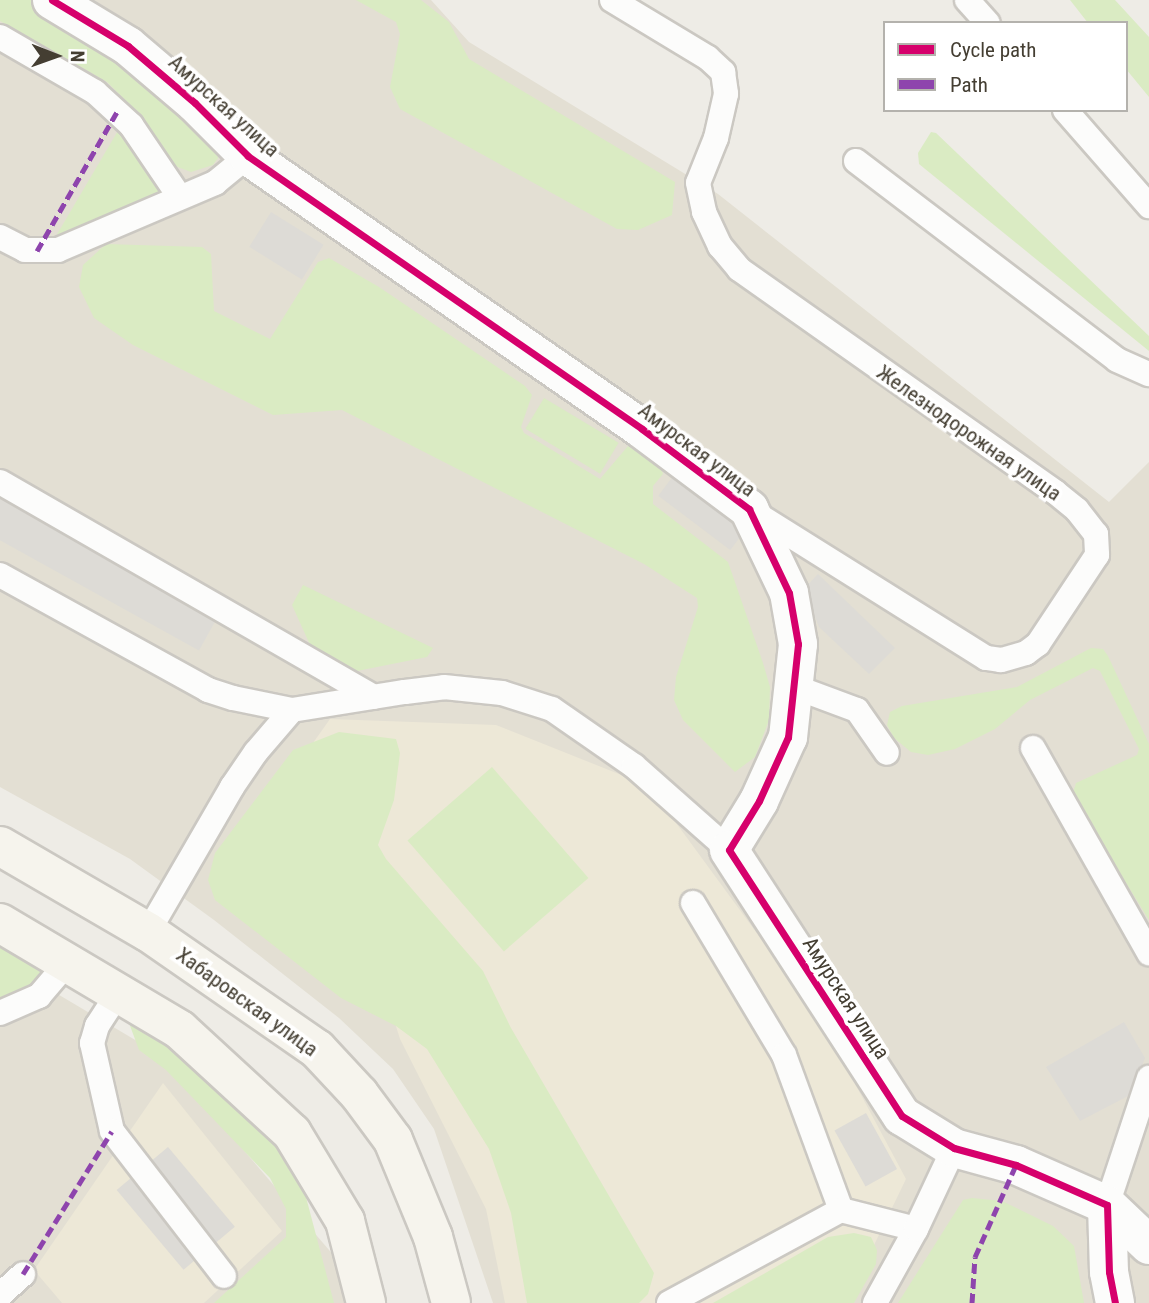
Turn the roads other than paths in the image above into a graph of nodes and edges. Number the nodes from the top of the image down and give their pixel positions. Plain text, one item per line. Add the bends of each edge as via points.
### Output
1 (52, 0) edge
2 (612, 0) edge
3 (967, 0) edge
4 (97, 14) edge
5 (986, 21) edge
6 (0, 37) edge
7 (1067, 112) edge
8 (248, 156) junction
9 (856, 161) dead end
10 (179, 196) junction
11 (1149, 206) edge
12 (0, 237) edge
13 (1148, 376) edge
14 (0, 482) edge
15 (749, 509) junction
16 (0, 575) edge
17 (795, 687) junction
18 (374, 697) junction
19 (292, 710) junction
20 (1033, 748) dead end
21 (887, 753) dead end
22 (0, 846) edge
23 (729, 850) junction
24 (693, 903) dead end
25 (0, 923) edge
26 (148, 932) junction
27 (1149, 953) edge
28 (68, 962) junction
29 (119, 992) junction
30 (0, 1013) edge
31 (1149, 1078) edge
32 (954, 1148) junction
33 (1107, 1205) junction
34 (841, 1210) junction
35 (916, 1229) junction
36 (1149, 1245) edge
37 (23, 1274) dead end
38 (224, 1276) dead end
39 (1112, 1288) edge
40 (0, 1295) edge
41 (366, 1303) edge
42 (451, 1303) edge
43 (669, 1303) edge
44 (875, 1303) edge
45 (1135, 1303) edge

1 - 4 street, Амурская улица
2 - 15 lane, Железнодорожная улица via 708,58 723,72 726,94 716,138 698,183 704,212 720,246 739,269 1055,492 1096,534 1097,555 1038,645 1013,657 986,658
3 - 5 lane
4 - 8 street, Амурская улица
6 - 10 lane via 95,92 131,125
7 - 11 lane
8 - 10 lane via 215,183
8 - 15 street, Амурская улица via 642,429
9 - 13 lane via 1116,360
10 - 12 lane via 58,250 25,250
14 - 18 lane
15 - 17 street, Амурская улица via 789,593 798,644
16 - 19 lane via 208,690
17 - 21 lane via 857,710
17 - 23 street, Амурская улица via 788,737 760,801
18 - 19 lane
18 - 23 lane via 444,687 502,693 552,709 634,766
19 - 26 lane via 232,787
20 - 27 lane
22 - 26 main road, Хабаровская улица
23 - 32 street, Амурская улица via 902,1116
24 - 34 lane via 784,1055
25 - 28 main road
26 - 42 main road, Хабаровская улица via 317,1049 359,1094 393,1140 433,1237
28 - 29 main road
28 - 30 lane via 39,996
29 - 38 lane via 97,1026 92,1043 113,1131
29 - 41 main road via 180,1030 292,1133 345,1221
31 - 33 lane
32 - 33 street, Амурская улица via 1016,1165
32 - 35 lane
33 - 36 street, Амурская улица
33 - 39 street
34 - 35 lane
34 - 43 lane
35 - 44 lane
37 - 40 lane
39 - 45 lane

